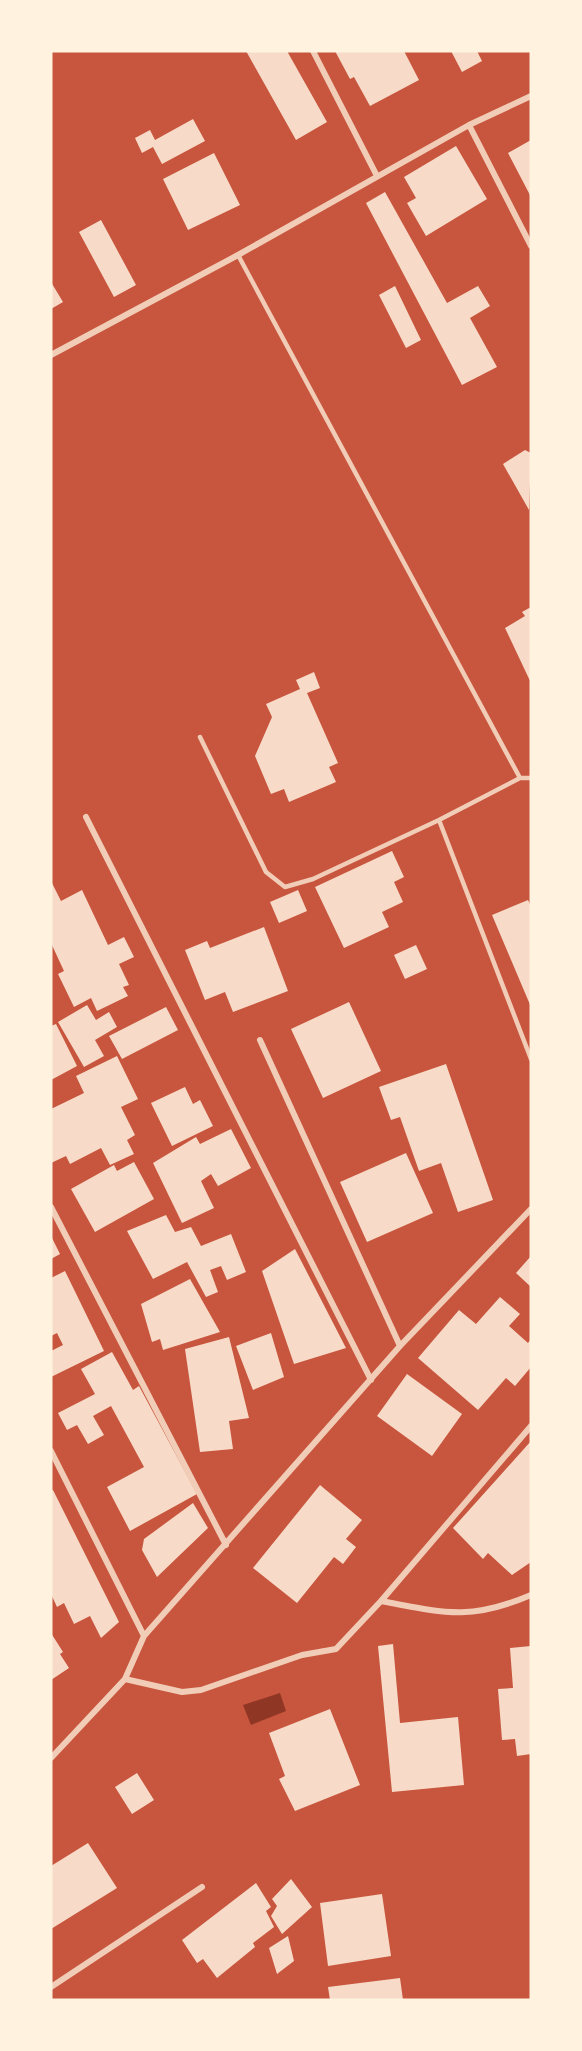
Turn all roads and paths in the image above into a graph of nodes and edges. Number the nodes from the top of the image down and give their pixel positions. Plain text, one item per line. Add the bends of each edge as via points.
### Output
1 (313, 51) edge
2 (531, 96) edge
3 (469, 124) junction
4 (377, 176) junction
5 (531, 246) edge
6 (238, 255) junction
7 (51, 355) edge
8 (200, 737) dead end
9 (520, 778) junction
10 (531, 778) edge
11 (86, 817) dead end
12 (439, 820) junction
13 (260, 1040) dead end
14 (531, 1059) edge
15 (51, 1207) edge
16 (531, 1209) edge
17 (400, 1346) junction
18 (371, 1380) junction
19 (531, 1426) edge
20 (51, 1451) edge
21 (226, 1545) junction
22 (531, 1595) edge
23 (381, 1601) junction
24 (144, 1636) junction
25 (125, 1679) junction
26 (51, 1758) edge
27 (202, 1887) dead end
28 (51, 1987) edge

1 - 4 street
2 - 3 street
3 - 4 street
3 - 5 street
4 - 6 street
6 - 7 street
6 - 9 lane
8 - 12 lane via 266,872 285,887 313,879
9 - 10 lane
9 - 12 lane
11 - 18 street
12 - 14 lane
13 - 17 street
15 - 21 street
16 - 17 street
17 - 18 street
18 - 21 street
19 - 23 street
20 - 24 street
21 - 24 street
22 - 23 street via 498,1609 471,1613 445,1613
23 - 25 street via 336,1649 302,1655 201,1690 182,1692
24 - 25 street
25 - 26 street
27 - 28 street

